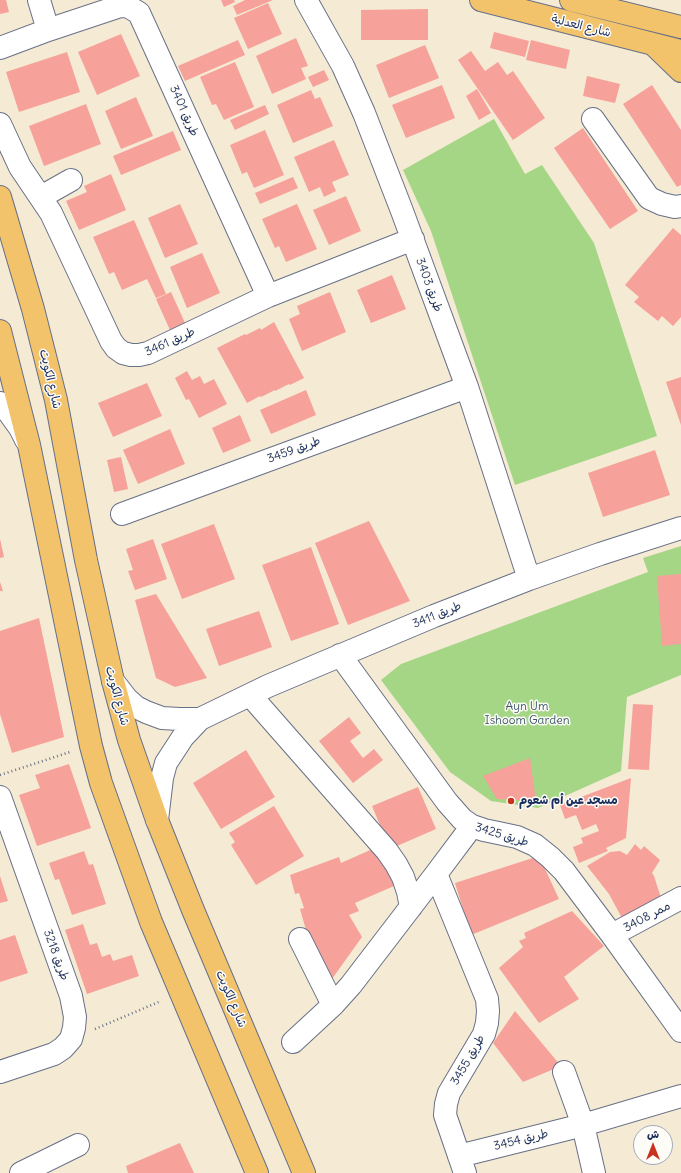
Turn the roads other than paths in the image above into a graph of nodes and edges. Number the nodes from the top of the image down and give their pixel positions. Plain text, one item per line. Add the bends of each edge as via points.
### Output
1 (39, 0) edge
2 (306, 0) edge
3 (481, 0) edge
4 (571, 0) edge
5 (680, 26) edge
6 (48, 30) junction
7 (654, 44) junction
8 (0, 48) edge
9 (681, 51) edge
10 (681, 70) edge
11 (593, 119) dead end
12 (0, 124) edge
13 (71, 180) dead end
14 (0, 197) edge
15 (40, 197) junction
16 (681, 206) edge
17 (413, 239) junction
18 (268, 296) junction
19 (0, 331) edge
20 (466, 387) junction
21 (0, 404) edge
22 (29, 445) junction
23 (122, 514) dead end
24 (681, 528) edge
25 (529, 579) junction
26 (340, 655) junction
27 (112, 681) junction
28 (250, 695) junction
29 (200, 719) junction
30 (0, 797) edge
31 (157, 820) junction
32 (472, 826) junction
33 (436, 874) junction
34 (681, 898) edge
35 (411, 907) junction
36 (612, 935) junction
37 (300, 939) dead end
38 (333, 1005) junction
39 (681, 1032) edge
40 (293, 1042) dead end
41 (0, 1072) edge
42 (564, 1072) dead end
43 (681, 1096) edge
44 (582, 1125) junction
45 (78, 1146) dead end
46 (462, 1165) edge
47 (21, 1173) edge
48 (257, 1173) edge
49 (304, 1173) edge
50 (594, 1173) edge

1 - 6 street
2 - 17 street, طريق 3403 via 343,66
3 - 7 main road, شارع العدلية
4 - 5 main road, شارع العدلية
6 - 8 street, طريق 3401
6 - 18 street, طريق 3401 via 117,7 129,7 139,13
7 - 9 main road, شارع العدلية
7 - 10 main road
11 - 16 street via 649,198 662,204
12 - 15 street, طريق 3461 via 20,167
13 - 15 street
14 - 27 main road, شارع الكويت via 33,309 56,400
15 - 18 street, طريق 3461 via 51,213 111,341 123,353 148,353
17 - 18 street, طريق 3461
17 - 20 street, طريق 3403
19 - 22 main road
20 - 23 street, طريق 3459
20 - 25 street, طريق 3403
21 - 22 street via 20,428
22 - 48 main road via 91,746 101,783 148,914
24 - 25 street, طريق 3411
25 - 26 street, طريق 3411
26 - 28 street, طريق 3411
26 - 32 street, طريق 3425 via 447,802
27 - 29 street, طريق 3411 via 136,708 162,718
27 - 31 main road, شارع الكويت
28 - 29 street, طريق 3411
28 - 35 street via 387,851 403,877
29 - 31 street, طريق 3411 via 183,737 166,763
30 - 41 street, طريق 3218 via 71,996 75,1017 71,1039 63,1048 54,1054
31 - 49 main road, شارع الكويت
32 - 33 street
32 - 36 street, طريق 3425 via 517,837 535,845 550,856
33 - 35 street
33 - 46 street, طريق 3455 via 487,999 487,1023 484,1034 449,1093 446,1104 445,1116
34 - 36 street, ممر 3408
35 - 38 street via 351,986
36 - 39 street, طريق 3425
37 - 38 street
38 - 40 street
42 - 44 street
43 - 44 street, طريق 3454
44 - 46 street, طريق 3454
44 - 50 street
45 - 47 street

